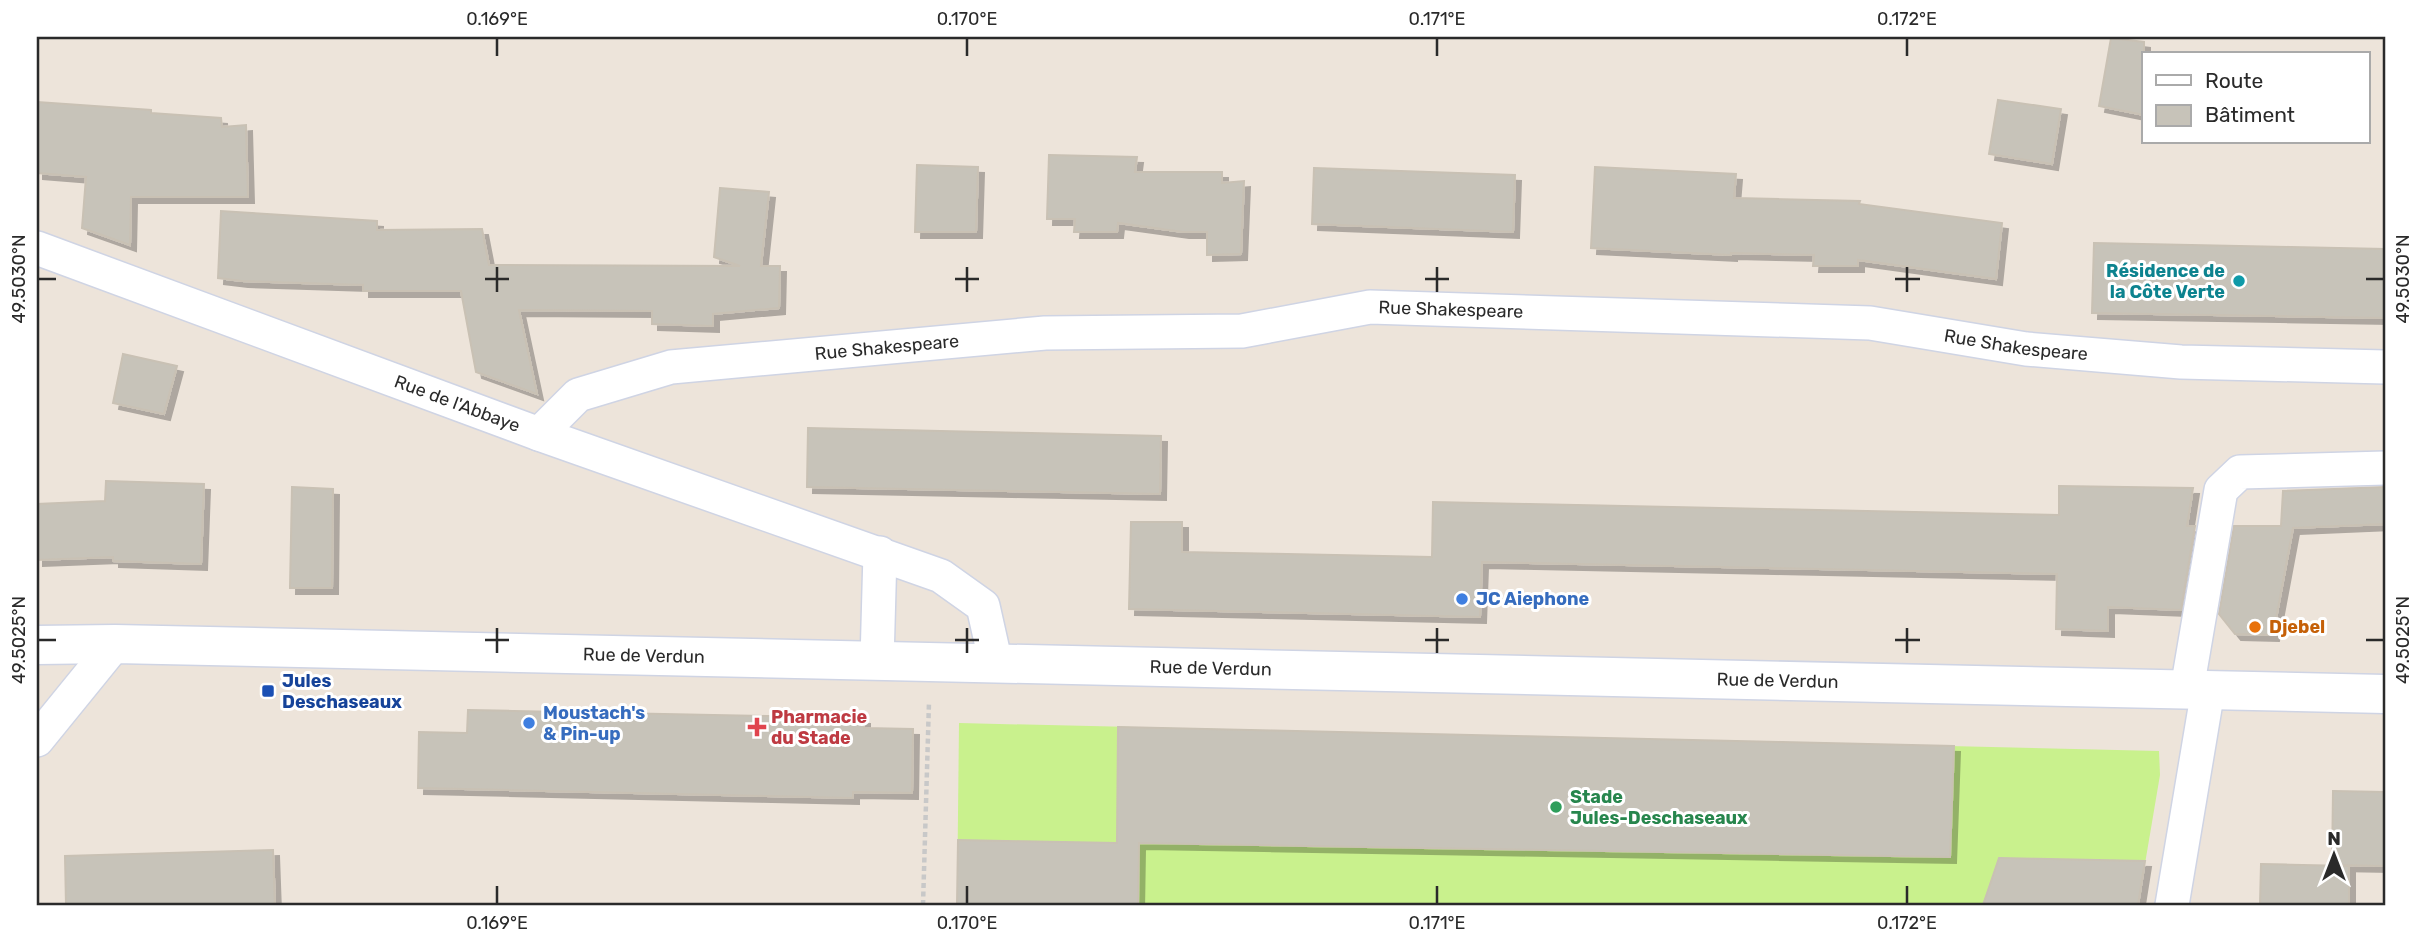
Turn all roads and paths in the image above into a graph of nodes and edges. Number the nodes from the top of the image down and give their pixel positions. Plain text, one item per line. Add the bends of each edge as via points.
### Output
1 (37, 248) edge
2 (2385, 367) edge
3 (539, 434) junction
4 (2385, 468) edge
5 (880, 553) junction
6 (115, 644) junction
7 (37, 645) edge
8 (877, 661) junction
9 (996, 664) junction
10 (2198, 690) junction
11 (2385, 694) edge
12 (928, 720) dead end
13 (37, 740) edge
14 (923, 905) edge
15 (2172, 905) edge

1 - 3 street, Rue de l'Abbaye
2 - 3 street, Rue Shakespeare via 2181,362 2052,352 1870,323 1370,307 1242,331 1045,333 671,367 578,395
3 - 5 street, Rue de l'Abbaye
4 - 10 street via 2240,472 2221,490
5 - 8 street
5 - 9 street, Rue de l'Abbaye via 941,576 983,606
6 - 7 main road, Rue de Verdun
6 - 8 main road, Rue de Verdun
6 - 13 street
8 - 9 main road, Rue de Verdun
9 - 10 main road, Rue de Verdun
10 - 11 main road, Rue de Verdun
10 - 15 street
12 - 14 path

